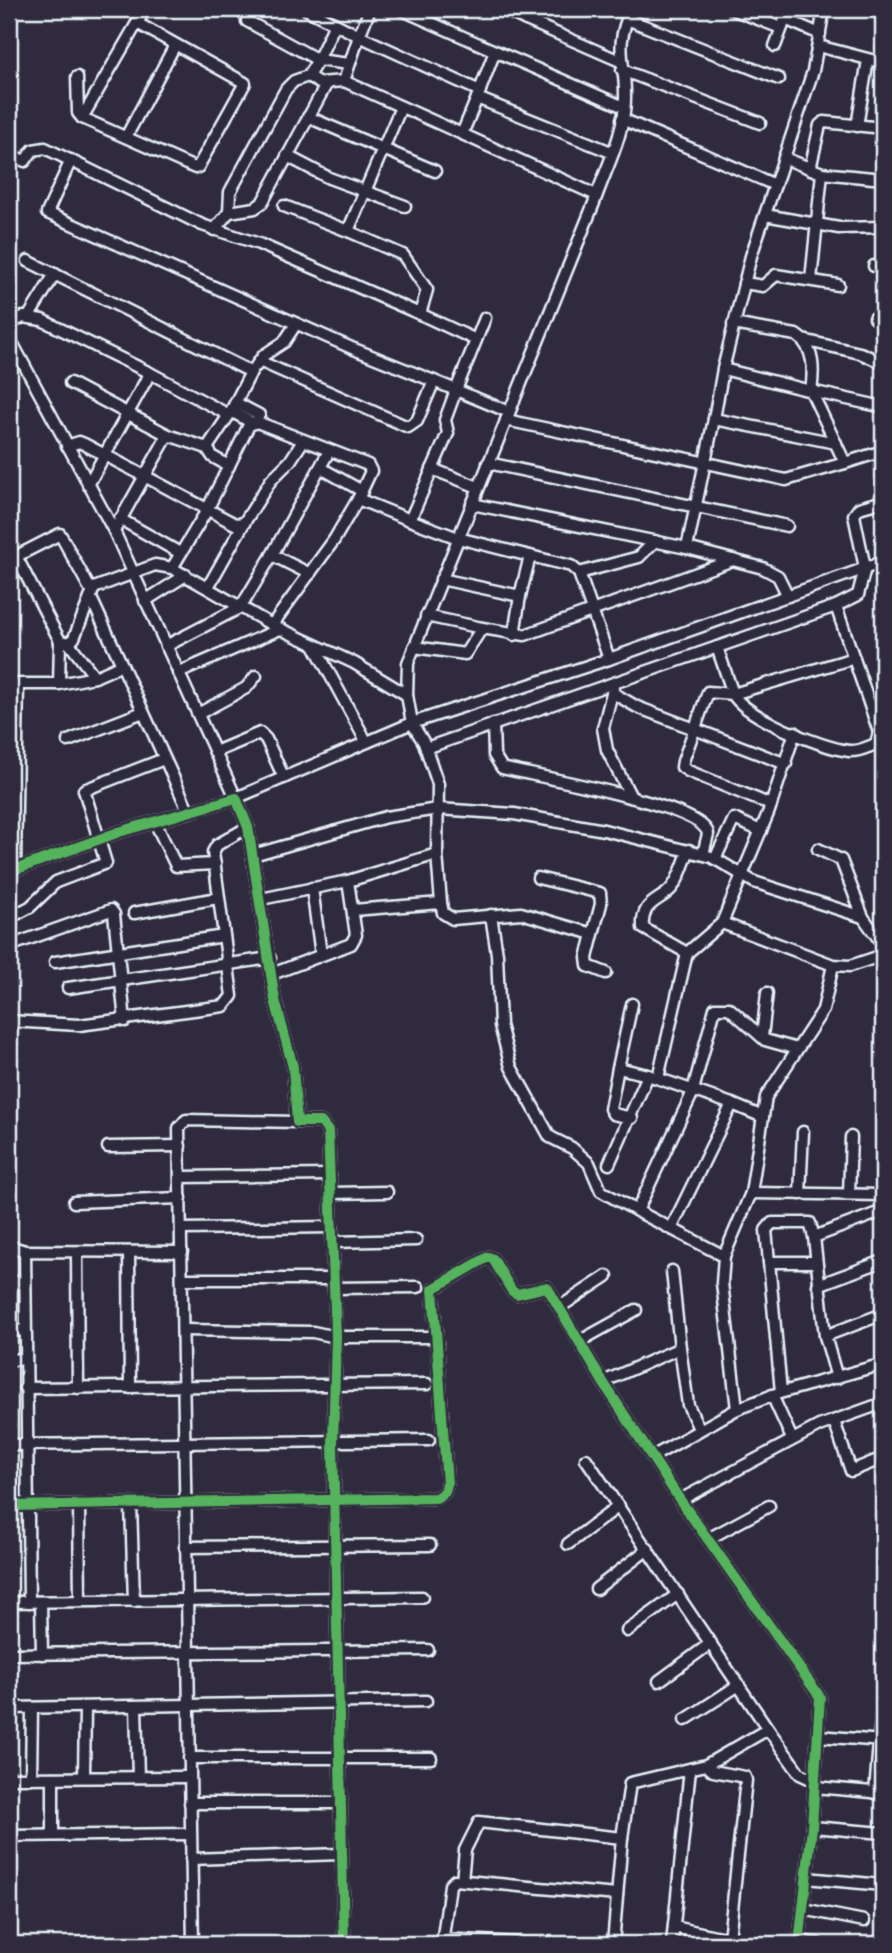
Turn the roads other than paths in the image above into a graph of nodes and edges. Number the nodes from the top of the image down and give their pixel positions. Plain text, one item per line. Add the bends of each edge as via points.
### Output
1 (145, 9) edge
2 (249, 9) edge
3 (306, 9) edge
4 (370, 9) edge
5 (400, 9) edge
6 (503, 9) edge
7 (531, 9) edge
8 (617, 9) edge
9 (732, 9) edge
10 (824, 9) edge
11 (875, 9) edge
12 (883, 10) edge
13 (629, 14) edge
14 (785, 19) edge
15 (526, 20) junction
16 (137, 23) junction
17 (335, 24) junction
18 (820, 34) junction
19 (359, 36) junction
20 (175, 45) junction
21 (775, 46) dead end
22 (818, 46) junction
23 (495, 51) junction
24 (318, 60) junction
25 (868, 60) junction
26 (883, 62) edge
27 (349, 64) junction
28 (621, 65) junction
29 (308, 76) junction
30 (76, 77) dead end
31 (779, 79) dead end
32 (344, 81) junction
33 (327, 83) junction
34 (479, 94) junction
35 (401, 107) junction
36 (624, 107) junction
37 (308, 117) junction
38 (82, 118) junction
39 (622, 119) junction
40 (760, 123) dead end
41 (857, 126) junction
42 (883, 128) edge
43 (462, 134) junction
44 (126, 137) junction
45 (381, 150) junction
46 (611, 152) junction
47 (9, 155) edge
48 (287, 156) junction
49 (784, 158) junction
50 (71, 160) junction
51 (810, 169) junction
52 (435, 171) dead end
53 (822, 173) junction
54 (883, 179) edge
55 (775, 185) junction
56 (365, 191) junction
57 (596, 195) junction
58 (284, 206) dead end
59 (405, 206) dead end
60 (229, 212) junction
61 (765, 215) junction
62 (817, 225) junction
63 (883, 227) edge
64 (214, 230) junction
65 (348, 232) junction
66 (27, 261) dead end
67 (55, 274) junction
68 (811, 280) junction
69 (744, 283) junction
70 (838, 285) dead end
71 (420, 314) junction
72 (29, 316) junction
73 (485, 317) dead end
74 (9, 324) edge
75 (296, 324) junction
76 (733, 324) junction
77 (9, 337) edge
78 (475, 340) junction
79 (803, 340) junction
80 (259, 361) junction
81 (883, 363) edge
82 (723, 369) junction
83 (251, 372) junction
84 (150, 373) junction
85 (434, 381) junction
86 (70, 383) dead end
87 (456, 390) junction
88 (811, 391) junction
89 (883, 407) edge
90 (232, 410) junction
91 (129, 412) junction
92 (507, 416) junction
93 (256, 419) junction
94 (714, 419) junction
95 (168, 435) junction
96 (303, 441) junction
97 (836, 443) junction
98 (67, 446) junction
99 (207, 447) junction
100 (329, 451) junction
101 (883, 451) edge
102 (106, 455) junction
103 (488, 463) junction
104 (845, 463) junction
105 (705, 464) junction
106 (229, 466) junction
107 (321, 468) junction
108 (432, 469) junction
109 (145, 476) junction
110 (88, 485) junction
111 (478, 487) junction
112 (360, 495) junction
113 (883, 501) edge
114 (472, 503) junction
115 (695, 508) junction
116 (207, 510) junction
117 (120, 519) junction
118 (410, 520) junction
119 (244, 523) junction
120 (787, 526) dead end
121 (114, 531) junction
122 (458, 538) junction
123 (655, 541) junction
124 (687, 548) junction
125 (180, 553) junction
126 (272, 555) junction
127 (530, 556) junction
128 (13, 558) edge
129 (733, 560) junction
130 (883, 562) edge
131 (172, 568) junction
132 (865, 568) junction
133 (579, 573) junction
134 (132, 574) junction
135 (310, 574) junction
136 (186, 575) junction
137 (441, 579) junction
138 (208, 587) junction
139 (92, 593) junction
140 (520, 596) junction
141 (788, 596) junction
142 (145, 601) junction
143 (836, 606) junction
144 (241, 607) junction
145 (593, 610) junction
146 (426, 617) junction
147 (276, 627) junction
148 (482, 628) junction
149 (514, 635) junction
150 (65, 642) junction
151 (314, 645) junction
152 (166, 646) junction
153 (414, 647) junction
154 (717, 647) junction
155 (854, 658) junction
156 (609, 659) junction
157 (122, 665) junction
158 (178, 673) junction
159 (256, 676) dead end
160 (96, 677) junction
161 (615, 682) junction
162 (13, 684) edge
163 (59, 684) junction
164 (612, 693) junction
165 (733, 694) junction
166 (407, 695) junction
167 (143, 712) junction
168 (198, 714) junction
169 (412, 723) junction
170 (493, 724) junction
171 (694, 730) junction
172 (795, 732) junction
173 (68, 741) dead end
174 (366, 741) junction
175 (876, 744) junction
176 (425, 745) junction
177 (215, 752) junction
178 (883, 754) edge
179 (164, 759) junction
180 (786, 764) junction
181 (284, 778) junction
182 (631, 797) junction
183 (236, 799) junction
184 (771, 804) junction
185 (438, 809) junction
186 (189, 812) junction
187 (155, 822) junction
188 (248, 827) junction
189 (761, 831) junction
190 (98, 840) junction
191 (818, 849) dead end
192 (689, 850) junction
193 (438, 854) junction
194 (703, 854) junction
195 (253, 855) junction
196 (715, 859) junction
197 (215, 864) junction
198 (12, 871) edge
199 (744, 876) junction
200 (538, 878) dead end
201 (348, 881) junction
202 (312, 888) junction
203 (218, 898) junction
204 (261, 900) junction
205 (442, 903) junction
206 (354, 910) junction
207 (134, 914) dead end
208 (491, 915) junction
209 (863, 917) junction
210 (9, 918) edge
211 (722, 923) junction
212 (593, 934) junction
213 (224, 936) junction
214 (883, 945) edge
215 (9, 946) edge
216 (119, 951) junction
217 (687, 953) junction
218 (321, 955) junction
219 (883, 955) edge
220 (270, 958) junction
221 (55, 962) dead end
222 (228, 965) junction
223 (833, 965) junction
224 (606, 973) dead end
225 (272, 974) junction
226 (122, 980) junction
227 (68, 988) dead end
228 (767, 993) dead end
229 (632, 1004) dead end
230 (9, 1021) edge
231 (125, 1021) junction
232 (762, 1037) junction
233 (797, 1049) junction
234 (618, 1068) junction
235 (653, 1076) junction
236 (694, 1088) junction
237 (732, 1104) junction
238 (762, 1117) junction
239 (632, 1118) junction
240 (297, 1122) junction
241 (803, 1132) dead end
242 (851, 1137) dead end
243 (180, 1146) junction
244 (108, 1147) dead end
245 (609, 1164) dead end
246 (330, 1175) junction
247 (180, 1177) junction
248 (387, 1192) dead end
249 (331, 1193) junction
250 (751, 1193) junction
251 (800, 1194) junction
252 (849, 1194) junction
253 (883, 1195) edge
254 (181, 1198) junction
255 (74, 1202) dead end
256 (637, 1211) junction
257 (883, 1211) edge
258 (332, 1227) junction
259 (181, 1228) junction
260 (671, 1229) junction
261 (814, 1237) junction
262 (416, 1240) dead end
263 (333, 1242) junction
264 (9, 1245) edge
265 (24, 1251) junction
266 (129, 1252) junction
267 (182, 1252) junction
268 (77, 1253) junction
269 (724, 1256) junction
270 (883, 1261) edge
271 (769, 1262) junction
272 (816, 1262) junction
273 (672, 1270) dead end
274 (607, 1276) dead end
275 (182, 1279) junction
276 (9, 1281) edge
277 (24, 1283) junction
278 (334, 1283) junction
279 (818, 1284) junction
280 (418, 1287) dead end
281 (560, 1307) junction
282 (636, 1310) dead end
283 (883, 1314) edge
284 (9, 1329) edge
285 (25, 1331) junction
286 (183, 1331) junction
287 (825, 1336) junction
288 (336, 1337) junction
289 (435, 1337) junction
290 (580, 1341) junction
291 (680, 1348) junction
292 (25, 1359) junction
293 (9, 1360) edge
294 (883, 1364) edge
295 (837, 1378) junction
296 (336, 1382) junction
297 (603, 1382) junction
298 (427, 1384) dead end
299 (25, 1388) junction
300 (78, 1388) junction
301 (130, 1388) junction
302 (184, 1388) junction
303 (777, 1394) junction
304 (883, 1403) edge
305 (737, 1409) junction
306 (834, 1421) junction
307 (699, 1429) junction
308 (792, 1439) junction
309 (429, 1440) dead end
310 (332, 1443) junction
311 (9, 1445) edge
312 (26, 1445) junction
313 (184, 1445) junction
314 (652, 1457) junction
315 (883, 1458) edge
316 (586, 1459) dead end
317 (334, 1500) junction
318 (680, 1500) junction
319 (131, 1504) junction
320 (185, 1504) junction
321 (79, 1505) junction
322 (9, 1506) edge
323 (27, 1506) junction
324 (619, 1506) junction
325 (769, 1506) dead end
326 (708, 1539) junction
327 (568, 1544) dead end
328 (335, 1545) junction
329 (430, 1545) dead end
330 (185, 1547) junction
331 (648, 1549) junction
332 (596, 1589) dead end
333 (678, 1594) junction
334 (336, 1596) junction
335 (422, 1597) dead end
336 (186, 1600) junction
337 (80, 1601) junction
338 (134, 1601) junction
339 (9, 1602) edge
340 (29, 1602) junction
341 (41, 1602) junction
342 (627, 1631) dead end
343 (711, 1643) junction
344 (337, 1650) junction
345 (428, 1650) dead end
346 (186, 1651) junction
347 (9, 1654) edge
348 (42, 1654) junction
349 (659, 1681) dead end
350 (739, 1685) junction
351 (883, 1692) edge
352 (426, 1701) dead end
353 (338, 1703) junction
354 (85, 1707) junction
355 (136, 1707) junction
356 (188, 1707) junction
357 (9, 1708) edge
358 (32, 1708) junction
359 (685, 1720) dead end
360 (768, 1729) junction
361 (818, 1736) junction
362 (881, 1741) edge
363 (189, 1758) junction
364 (339, 1758) junction
365 (431, 1758) dead end
366 (706, 1766) junction
367 (690, 1769) junction
368 (84, 1777) junction
369 (138, 1777) junction
370 (189, 1777) junction
371 (9, 1778) edge
372 (31, 1778) junction
373 (53, 1778) junction
374 (815, 1784) junction
375 (879, 1793) edge
376 (190, 1803) junction
377 (340, 1803) junction
378 (812, 1827) junction
379 (883, 1833) edge
380 (190, 1834) junction
381 (53, 1835) junction
382 (9, 1836) edge
383 (621, 1838) junction
384 (341, 1854) junction
385 (191, 1859) junction
386 (807, 1878) junction
387 (462, 1880) junction
388 (883, 1885) edge
389 (617, 1895) junction
390 (803, 1909) junction
391 (864, 1921) dead end
392 (674, 1927) junction
393 (729, 1939) junction
394 (442, 1942) edge
395 (799, 1942) edge
396 (473, 1943) edge
397 (192, 1944) edge
398 (344, 1944) edge
399 (536, 1944) edge
400 (613, 1944) edge
401 (672, 1944) edge
402 (752, 1944) edge
403 (818, 1944) edge

1 - 16 street
2 - 24 street via 247,21
3 - 17 street
4 - 19 street
5 - 23 street
6 - 15 street
7 - 15 street
8 - 13 street
9 - 14 street
10 - 18 street
11 - 12 street
13 - 28 street via 621,33
13 - 31 street
14 - 18 street
14 - 21 street
15 - 28 street
16 - 20 street
16 - 38 street
17 - 19 street
17 - 24 street
18 - 22 street
19 - 27 street
19 - 34 street
20 - 44 street
20 - 44 street via 245,83 245,88 198,167
22 - 25 street
22 - 49 street
23 - 34 street
23 - 36 street
24 - 27 street
24 - 29 street
25 - 26 street
25 - 41 street
27 - 32 street
28 - 36 street
28 - 40 street
29 - 33 street
29 - 60 street via 286,89 230,192
30 - 38 street
32 - 33 street
32 - 35 street
33 - 37 street
34 - 43 street
34 - 46 street
35 - 43 street
35 - 45 street
36 - 39 street
37 - 45 street
37 - 48 street
38 - 44 street
39 - 46 street
39 - 55 street
41 - 42 street
41 - 51 street via 820,125
43 - 57 street
45 - 52 street
45 - 56 street
46 - 57 street
47 - 50 street via 25,161 33,150 45,148
48 - 56 street
48 - 60 street via 262,203
49 - 51 street
49 - 55 street
50 - 64 street
50 - 75 street via 47,213
51 - 53 street
53 - 54 street
53 - 62 street
55 - 61 street
56 - 59 street
56 - 65 street
57 - 92 street
58 - 65 street
60 - 64 street
61 - 62 street
61 - 69 street
62 - 63 street
62 - 68 street
64 - 71 street via 259,244
65 - 71 street via 403,255 427,290
66 - 67 street
67 - 72 street
67 - 83 street
68 - 69 street via 776,275 763,286
68 - 70 street
69 - 76 street
71 - 78 street
72 - 74 street
72 - 84 street
73 - 78 street
75 - 80 street via 284,342
75 - 85 street
76 - 79 street
76 - 82 street
77 - 98 street
78 - 87 street
79 - 81 street
79 - 88 street via 814,363
80 - 83 street
80 - 85 street via 408,427 417,421
82 - 88 street
82 - 94 street
83 - 90 street
84 - 90 street
84 - 91 street
85 - 87 street
86 - 91 street
87 - 92 street
87 - 108 street via 445,419 448,432
88 - 89 street
88 - 97 street
90 - 93 street
90 - 99 street
91 - 95 street
91 - 102 street
92 - 103 street
92 - 105 street
93 - 96 street
93 - 106 street
94 - 97 street
94 - 105 street
95 - 99 street
95 - 109 street
96 - 100 street
96 - 119 street
97 - 104 street
98 - 102 street via 79,442
98 - 110 street
99 - 106 street via 213,457
100 - 107 street
100 - 112 street via 371,467
101 - 104 street
102 - 109 street
102 - 110 street
103 - 111 street
103 - 115 street
104 - 105 street via 794,480
105 - 115 street
106 - 116 street
107 - 112 street
107 - 126 street
108 - 111 street
108 - 118 street
109 - 116 street
109 - 117 street
110 - 121 street
111 - 114 street
112 - 118 street
112 - 135 street
113 - 132 street via 859,508 854,516
114 - 122 street
114 - 123 street
115 - 120 street
115 - 124 street
116 - 119 street via 235,524
116 - 125 street
117 - 121 street
117 - 125 street
118 - 122 street
119 - 138 street
121 - 134 street
122 - 127 street
122 - 137 street
123 - 124 street
123 - 133 street via 639,557
124 - 129 street
125 - 131 street
126 - 135 street
126 - 144 street
127 - 133 street via 571,566
127 - 140 street
128 - 139 street via 60,534
128 - 150 street
129 - 141 street via 778,576
129 - 145 street
130 - 132 street
131 - 134 street via 155,565
131 - 136 street
132 - 141 street
132 - 143 street via 858,595
133 - 145 street
134 - 139 street
134 - 142 street
135 - 147 street
136 - 138 street
136 - 142 street
137 - 140 street
137 - 146 street
138 - 144 street
139 - 150 street via 74,638
139 - 157 street
140 - 149 street
141 - 156 street
142 - 152 street
143 - 154 street
143 - 155 street
144 - 147 street
144 - 152 street
145 - 149 street
145 - 156 street
146 - 148 street
146 - 153 street
147 - 151 street
147 - 158 street
148 - 149 street
148 - 153 street via 465,654
150 - 160 street
150 - 163 street
151 - 166 street
151 - 174 street
152 - 158 street
153 - 166 street via 408,663
154 - 161 street
154 - 165 street
155 - 165 street
155 - 175 street via 879,732
156 - 169 street
157 - 160 street
157 - 167 street
158 - 168 street
159 - 168 street via 246,688
160 - 163 street
161 - 164 street
161 - 170 street
162 - 163 street
162 - 198 street
164 - 171 street
164 - 182 street via 603,727 607,750
165 - 171 street via 708,692
165 - 172 street via 742,708
166 - 169 street
167 - 173 street
167 - 179 street
168 - 177 street
169 - 174 street
169 - 176 street
170 - 176 street
170 - 182 street via 494,755 502,768
171 - 180 street
171 - 184 street via 682,767
172 - 175 street via 851,751
172 - 180 street
174 - 181 street
175 - 178 street
176 - 185 street via 438,783
177 - 181 street via 260,733
177 - 183 street
179 - 186 street
179 - 190 street via 84,790
180 - 184 street
181 - 183 street
182 - 194 street via 705,824 708,834
183 - 186 street
183 - 188 street
184 - 189 street
185 - 192 street via 514,814
185 - 193 street
185 - 195 street via 386,817
186 - 187 street
187 - 190 street
187 - 197 street via 176,866
188 - 195 street
188 - 197 street via 214,848
189 - 196 street via 734,819
189 - 199 street
190 - 198 street
190 - 210 street via 107,858 103,867 56,882 30,907
191 - 209 street via 841,860
192 - 194 street
192 - 217 street via 669,891 651,902 643,921 643,928
193 - 201 street
193 - 205 street
194 - 196 street
195 - 204 street
196 - 199 street
197 - 203 street
199 - 209 street
199 - 211 street
200 - 212 street via 600,893
201 - 202 street
201 - 206 street
202 - 204 street
202 - 218 street
203 - 207 street
203 - 213 street
204 - 220 street
205 - 206 street
205 - 208 street via 448,918
206 - 218 street via 355,940
208 - 212 street via 521,914
208 - 256 street via 498,954 500,1025 511,1067 550,1137 589,1163 601,1191
209 - 214 street
211 - 217 street
211 - 223 street
212 - 224 street via 588,966
213 - 216 street
213 - 222 street
215 - 216 street via 111,910
216 - 221 street
216 - 226 street
217 - 235 street
218 - 225 street
219 - 223 street via 850,966
220 - 222 street
220 - 225 street
222 - 226 street
222 - 231 street via 232,996 224,1006
223 - 233 street via 823,1010
225 - 240 street via 293,1067
226 - 227 street
226 - 231 street
228 - 232 street
229 - 234 street
230 - 231 street via 63,1025
232 - 233 street
232 - 236 street via 729,1009 715,1008
233 - 238 street via 766,1097
234 - 235 street
234 - 239 street via 610,1110
235 - 236 street
235 - 239 street
236 - 237 street
236 - 256 street
237 - 238 street
237 - 260 street
238 - 250 street
239 - 245 street
240 - 243 street via 186,1120 179,1128
240 - 246 street via 326,1125
241 - 251 street
242 - 252 street
243 - 244 street
243 - 247 street
246 - 247 street
246 - 249 street
247 - 254 street
248 - 249 street
249 - 258 street
250 - 251 street
250 - 269 street
251 - 252 street
252 - 253 street
254 - 255 street
254 - 259 street
256 - 260 street
257 - 261 street
258 - 259 street
258 - 263 street
259 - 267 street
260 - 269 street
261 - 271 street via 810,1223 772,1223 766,1230
261 - 272 street
262 - 263 street
263 - 278 street
264 - 265 street
265 - 268 street
265 - 277 street
266 - 267 street
266 - 268 street
266 - 301 street
267 - 275 street
268 - 300 street
269 - 305 street via 722,1283
270 - 279 street
271 - 272 street
271 - 303 street
272 - 279 street
273 - 291 street
274 - 281 street
275 - 278 street
275 - 286 street
276 - 277 street
277 - 285 street
278 - 280 street
278 - 288 street
279 - 287 street
281 - 289 street via 547,1287 523,1295 512,1291 488,1257 433,1289
281 - 290 street
282 - 290 street
283 - 287 street
284 - 285 street
285 - 292 street
286 - 288 street via 313,1332
286 - 302 street
287 - 295 street
288 - 289 street
288 - 296 street
289 - 317 street via 445,1492 436,1498
290 - 297 street
291 - 297 street
291 - 307 street via 688,1405
292 - 293 street
292 - 299 street
294 - 295 street
295 - 303 street
296 - 298 street
296 - 302 street
296 - 310 street
297 - 314 street
299 - 300 street
299 - 312 street
300 - 301 street
301 - 302 street
302 - 313 street
303 - 305 street
303 - 308 street
304 - 306 street
305 - 307 street
306 - 308 street
306 - 315 street via 851,1471
307 - 314 street
308 - 318 street
309 - 310 street
310 - 313 street
310 - 317 street
311 - 312 street
312 - 313 street
312 - 323 street
313 - 320 street
314 - 318 street
316 - 324 street
317 - 320 street
317 - 328 street
318 - 326 street
319 - 320 street
319 - 321 street
319 - 338 street
320 - 330 street
321 - 323 street
321 - 337 street
322 - 323 street
323 - 340 street
324 - 327 street
324 - 331 street
325 - 326 street
326 - 361 street via 817,1690
328 - 329 street
328 - 330 street
328 - 334 street
330 - 336 street
331 - 332 street
331 - 333 street
333 - 342 street
333 - 343 street
334 - 335 street
334 - 336 street
334 - 344 street
336 - 338 street
336 - 346 street
337 - 338 street
337 - 341 street
339 - 340 street
340 - 341 street
341 - 348 street
343 - 349 street
343 - 350 street
344 - 345 street
344 - 346 street
344 - 353 street
346 - 348 street
346 - 356 street
347 - 348 street
350 - 359 street
350 - 360 street
351 - 362 street
352 - 353 street
353 - 356 street
353 - 364 street
354 - 355 street
354 - 358 street
354 - 368 street
355 - 356 street
355 - 369 street
356 - 363 street
357 - 358 street
358 - 372 street
360 - 366 street
360 - 374 street via 800,1774
361 - 362 street
361 - 374 street
362 - 375 street
363 - 364 street
363 - 370 street
364 - 365 street
364 - 377 street
366 - 367 street
366 - 393 street via 746,1780
367 - 383 street via 630,1783
367 - 392 street
368 - 369 street
368 - 373 street
369 - 370 street
370 - 376 street
371 - 372 street
372 - 373 street
373 - 381 street
374 - 375 street
374 - 378 street
376 - 377 street
376 - 380 street
377 - 384 street
378 - 379 street
378 - 386 street
380 - 381 street
380 - 385 street
381 - 382 street
383 - 387 street via 479,1822 465,1850
383 - 389 street
384 - 385 street
384 - 398 street
385 - 397 street
386 - 388 street
386 - 390 street
387 - 389 street
387 - 394 street via 450,1885
389 - 400 street
390 - 391 street
390 - 395 street
392 - 393 street
392 - 401 street
393 - 402 street
394 - 396 street
395 - 403 street
396 - 399 street

